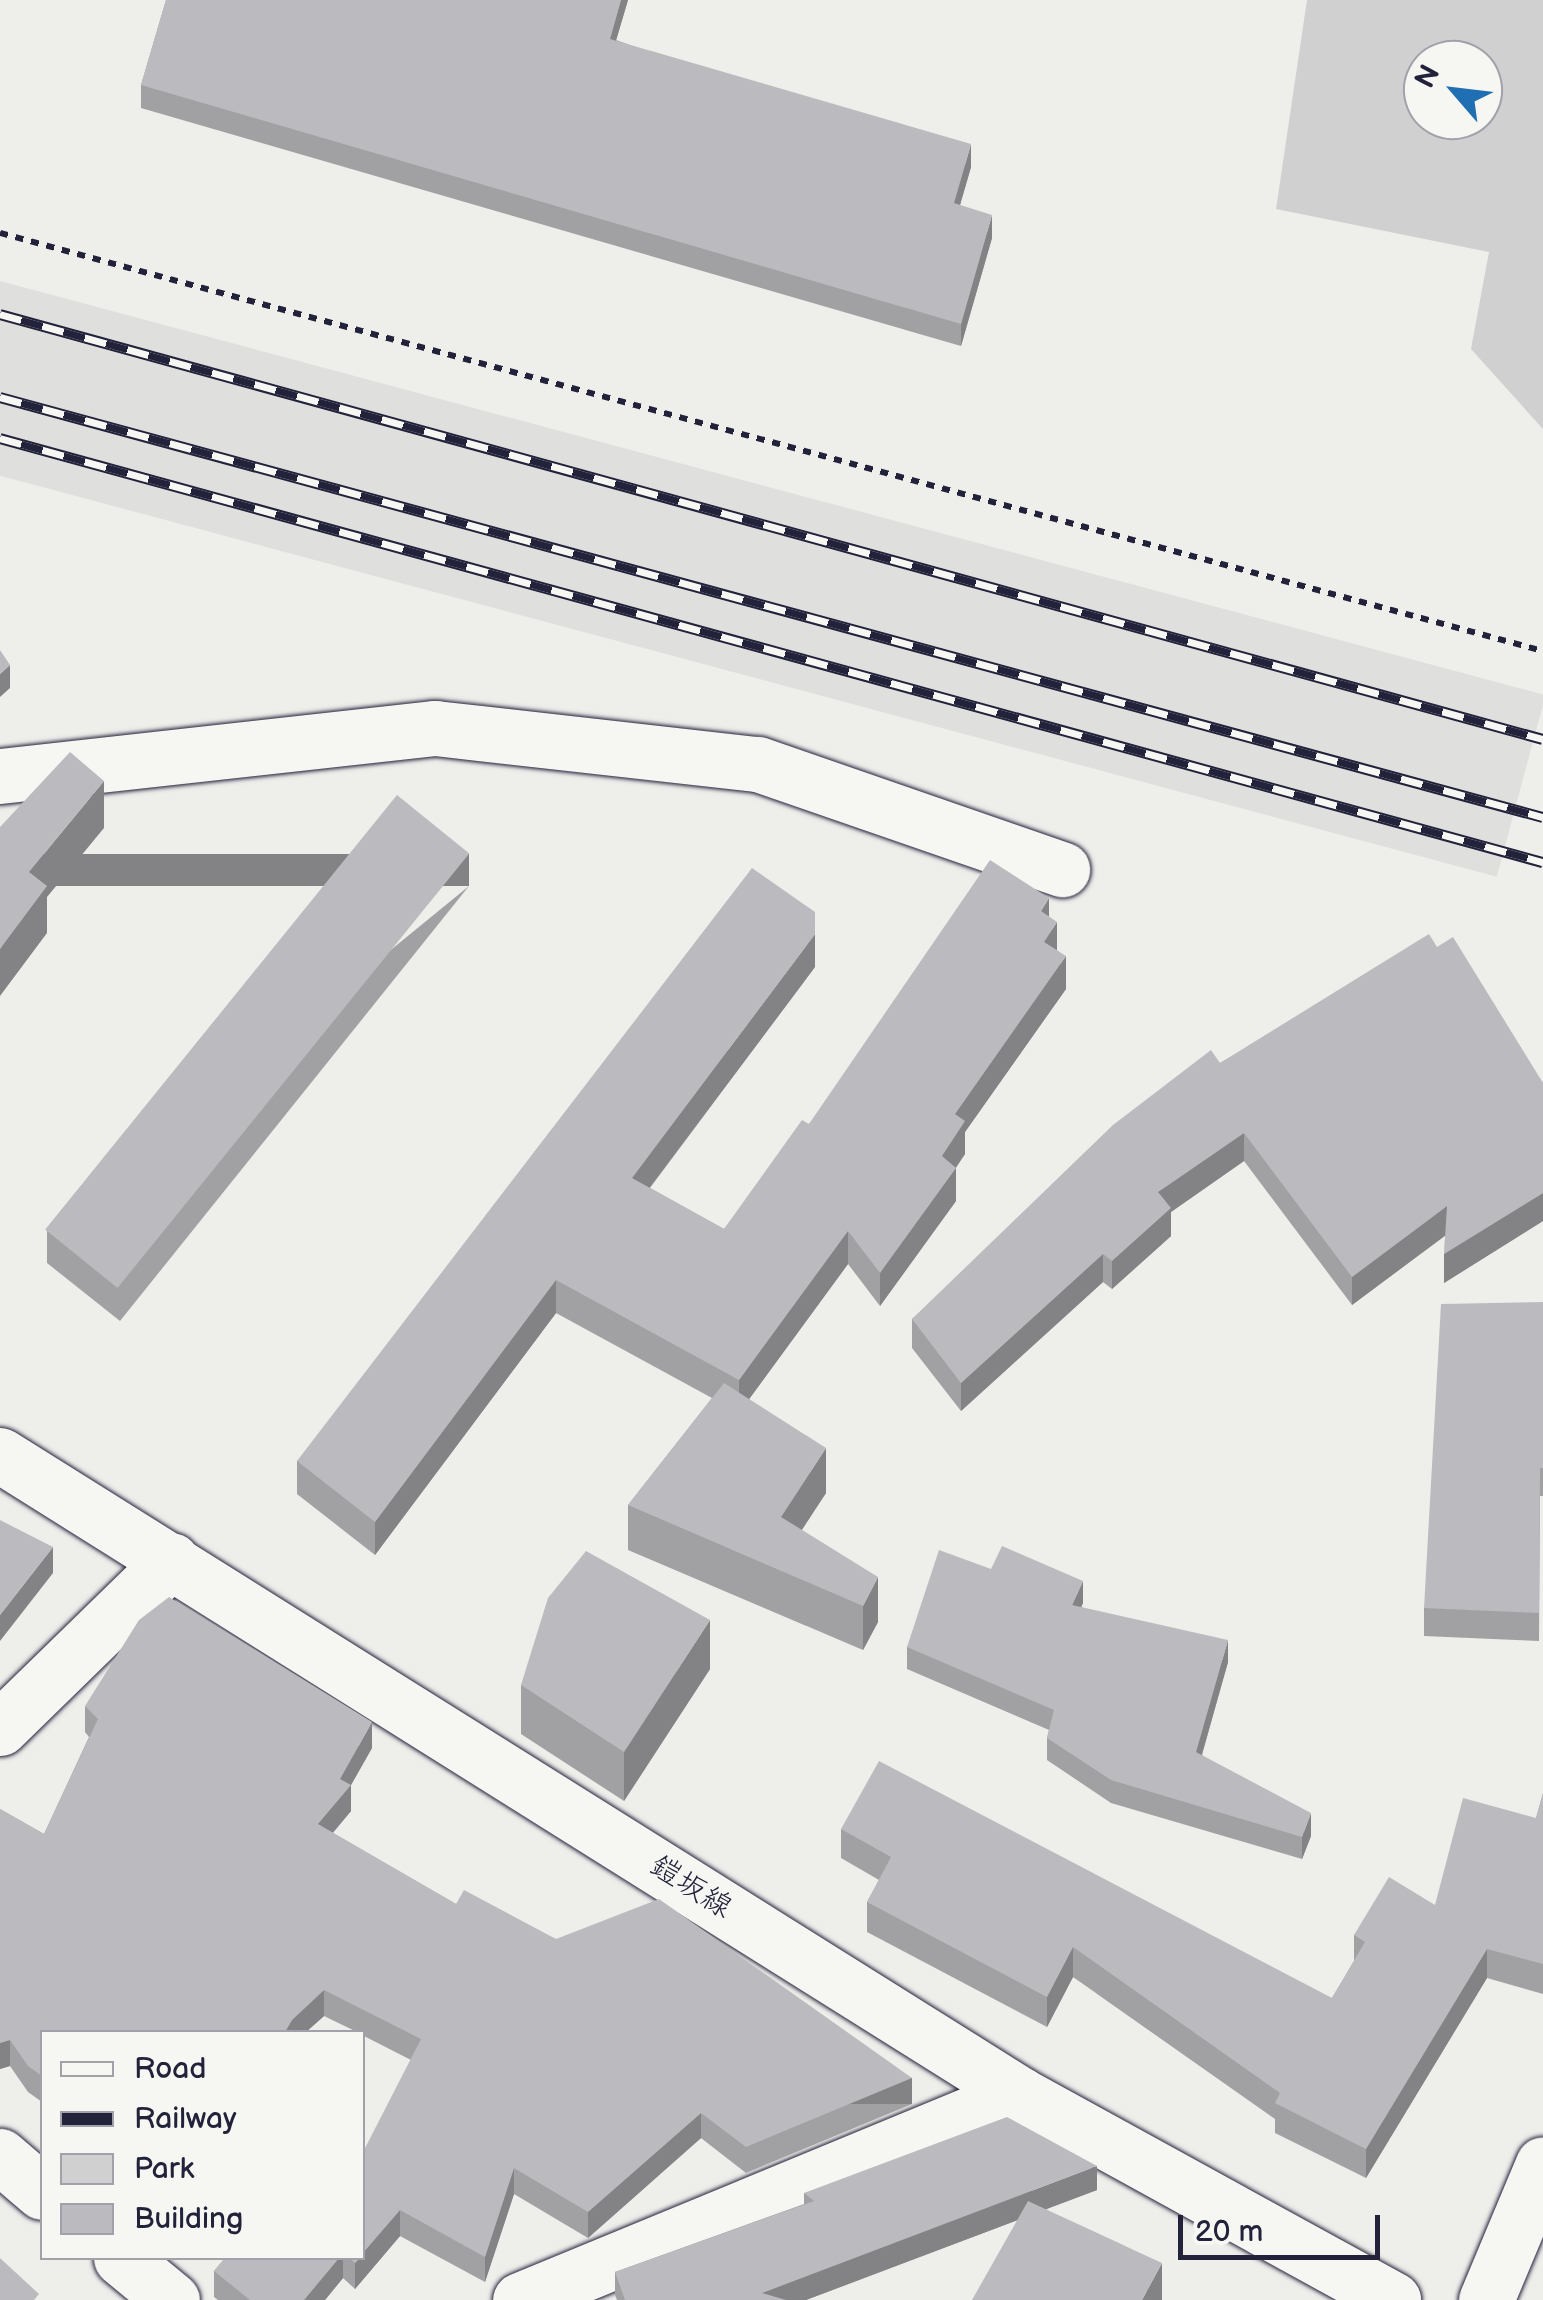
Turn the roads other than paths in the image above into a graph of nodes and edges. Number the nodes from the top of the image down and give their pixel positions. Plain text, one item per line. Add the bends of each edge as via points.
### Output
1 (0, 776) edge
2 (1062, 869) dead end
3 (0, 1455) edge
4 (172, 1560) junction
5 (0, 1728) edge
6 (1019, 2094) junction
7 (0, 2156) edge
8 (1543, 2164) edge
9 (40, 2190) edge
10 (123, 2260) edge
11 (172, 2300) edge
12 (520, 2300) edge
13 (1393, 2300) edge
14 (1486, 2300) edge

1 - 2 street via 435,728 758,764
3 - 4 street, 鎧坂線
4 - 5 street
4 - 6 street, 鎧坂線
6 - 12 street
6 - 13 street, 鎧坂線
7 - 9 street
8 - 14 street
10 - 11 street

